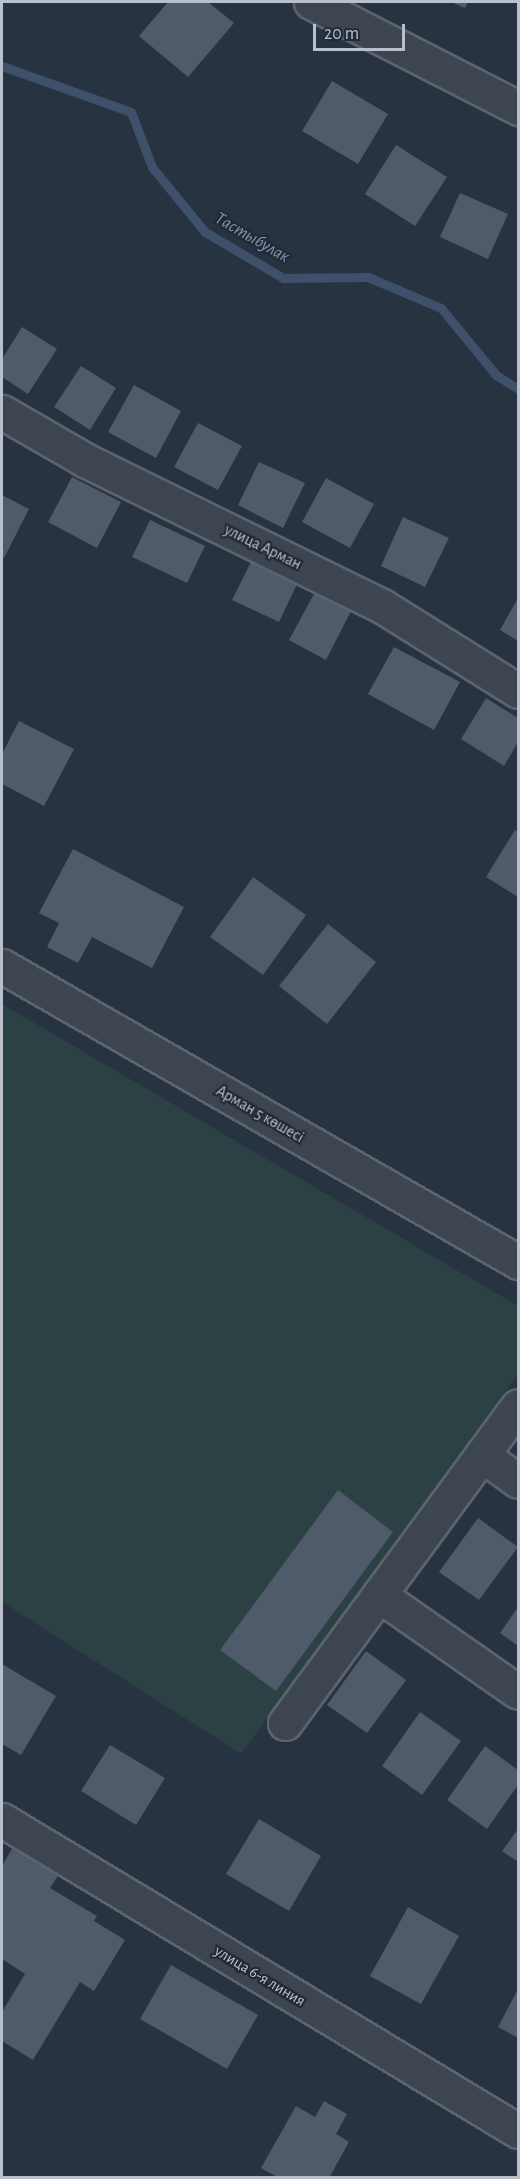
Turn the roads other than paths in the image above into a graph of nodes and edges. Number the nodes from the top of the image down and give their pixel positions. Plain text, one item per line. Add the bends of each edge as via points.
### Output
1 (310, 2) edge
2 (519, 108) edge
3 (2, 412) edge
4 (519, 692) edge
5 (2, 966) edge
6 (519, 1262) edge
7 (519, 1406) edge
8 (482, 1455) junction
9 (519, 1481) edge
10 (379, 1595) junction
11 (519, 1692) edge
12 (285, 1723) dead end
13 (2, 1820) edge
14 (519, 2131) edge

1 - 2 street
3 - 4 street, улица Арман via 85,460 382,606
5 - 6 street, Арман 5 көшесі
7 - 8 street
8 - 9 street
8 - 10 street
10 - 11 street
10 - 12 street
13 - 14 street, улица 6-я линия

